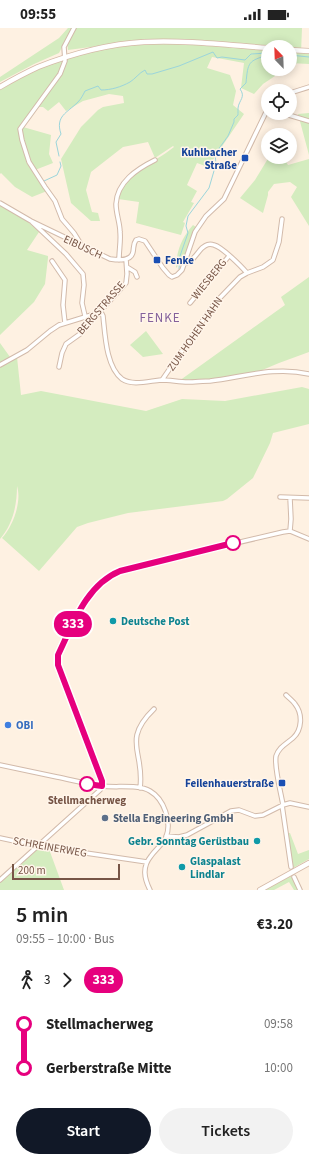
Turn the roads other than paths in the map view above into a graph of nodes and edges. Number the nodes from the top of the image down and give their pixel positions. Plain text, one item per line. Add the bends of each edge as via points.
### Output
1 (74, 28) edge
2 (261, 47) edge
3 (297, 50) edge
4 (309, 51) edge
5 (64, 57) junction
6 (0, 87) edge
7 (309, 87) edge
8 (297, 91) edge
9 (297, 118) edge
10 (262, 120) edge
11 (308, 121) edge
12 (155, 160) dead end
13 (0, 203) edge
14 (282, 219) dead end
15 (31, 222) junction
16 (82, 246) junction
17 (229, 256) junction
18 (126, 259) junction
19 (119, 260) junction
20 (52, 261) dead end
21 (184, 264) junction
22 (127, 267) junction
23 (247, 272) junction
24 (137, 277) dead end
25 (190, 303) dead end
26 (101, 312) junction
27 (85, 316) junction
28 (65, 323) junction
29 (0, 365) edge
30 (59, 367) dead end
31 (309, 374) edge
32 (162, 380) junction
33 (280, 497) dead end
34 (290, 498) junction
35 (309, 498) edge
36 (290, 531) junction
37 (309, 539) edge
38 (286, 695) dead end
39 (154, 709) dead end
40 (0, 765) edge
41 (102, 786) junction
42 (140, 788) junction
43 (283, 805) junction
44 (309, 807) edge
45 (166, 836) junction
46 (0, 838) edge
47 (38, 846) junction
48 (147, 862) junction
49 (309, 863) edge
50 (291, 868) dead end
51 (294, 877) dead end
52 (0, 880) edge
53 (150, 890) edge
54 (260, 890) edge
55 (300, 890) edge

1 - 5 street via 64,47
2 - 5 main road via 174,41 143,42
3 - 4 main road
5 - 6 main road
5 - 16 street via 60,74 20,129 29,162 55,200 62,219
7 - 8 street
9 - 11 street
10 - 21 street via 224,198 206,216 195,232
12 - 19 street via 126,179 118,195 116,204 121,234
13 - 15 street, EIBUSCH
14 - 23 street, ZUM HOHEN HAHN via 279,242 273,260 263,267
15 - 16 street, EIBUSCH
15 - 27 street via 66,254 83,274 82,303
16 - 19 street, EIBUSCH via 110,259
17 - 21 street via 214,245 208,244 189,263
17 - 23 street
17 - 25 street, WIESBERG
18 - 19 street, EIBUSCH
18 - 21 street via 132,256 134,243 139,239 145,241 168,275 177,275
18 - 22 street, BERGSTRASSE
20 - 28 street via 65,280
22 - 24 street, BERGSTRASSE via 135,272
22 - 26 street, BERGSTRASSE via 126,283
23 - 32 street, ZUM HOHEN HAHN via 214,304
26 - 27 street
26 - 30 street, BERGSTRASSE via 80,334 66,344
26 - 32 street via 111,362 122,379 139,383
27 - 28 street
28 - 29 street via 50,331 27,350
31 - 32 street via 271,371 210,381
33 - 34 street
34 - 35 street
34 - 36 street
36 - 37 street
36 - 41 street via 120,571 101,582 88,597 58,655 58,665
38 - 43 street via 296,705 300,720 296,735 280,748 276,755 276,772
39 - 42 street via 140,725 137,733 137,753 142,771
40 - 41 street
41 - 42 street
41 - 47 street
42 - 45 street via 149,791 163,804 167,818
43 - 44 street via 290,803
43 - 45 street via 255,816 239,810 231,811 187,835
43 - 50 street
45 - 48 street via 162,845
46 - 47 street, SCHREINERWEG
47 - 48 street, SCHREINERWEG
47 - 52 street
48 - 53 street via 144,870
49 - 54 main road
51 - 55 street

